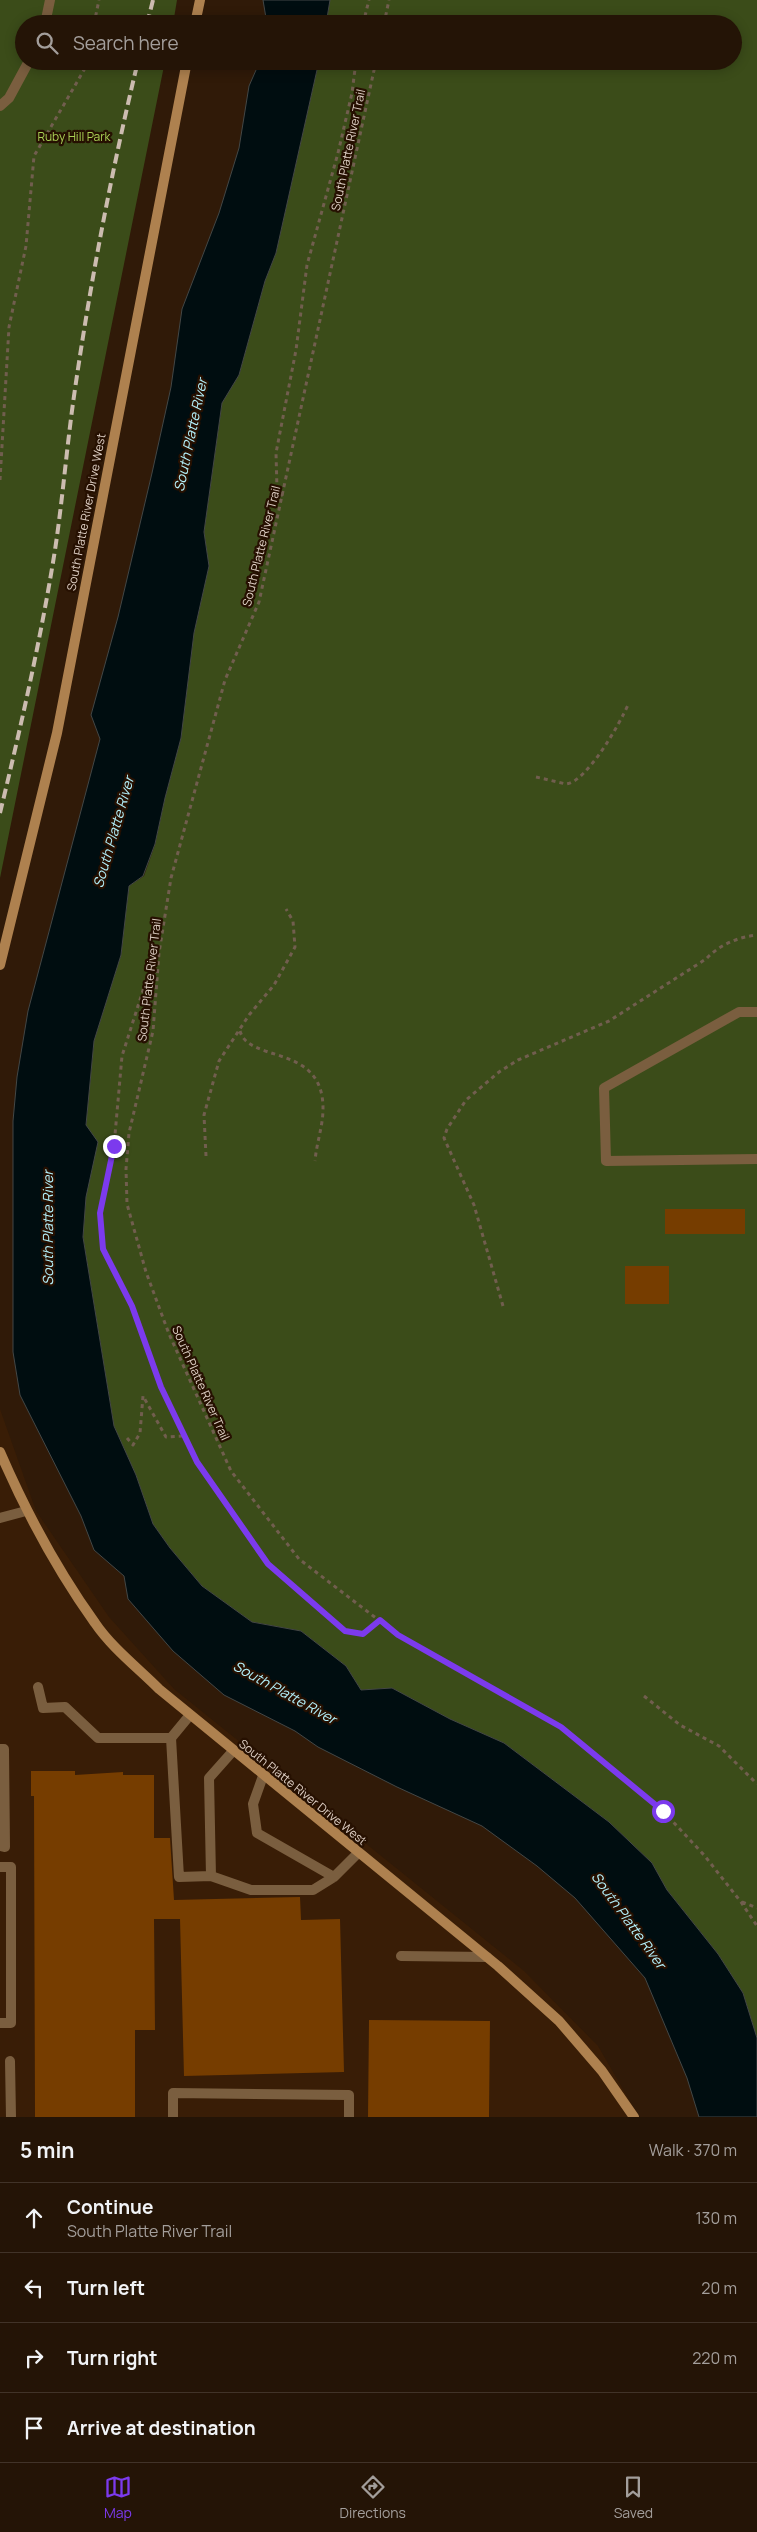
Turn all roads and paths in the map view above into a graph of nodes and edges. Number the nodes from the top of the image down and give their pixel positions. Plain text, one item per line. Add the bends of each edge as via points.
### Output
1 (50, 0) edge
2 (99, 0) edge
3 (200, 0) edge
4 (369, 0) edge
5 (389, 0) edge
6 (46, 15) edge
7 (96, 15) edge
8 (197, 15) edge
9 (365, 15) edge
10 (386, 15) edge
11 (24, 70) edge
12 (84, 70) edge
13 (185, 70) edge
14 (355, 70) edge
15 (374, 70) edge
16 (0, 106) edge
17 (0, 480) edge
18 (283, 496) junction
19 (628, 705) dead end
20 (536, 777) dead end
21 (286, 909) dead end
22 (757, 934) edge
23 (159, 952) junction
24 (0, 965) edge
25 (757, 1012) edge
26 (240, 1030) junction
27 (206, 1156) dead end
28 (757, 1159) edge
29 (315, 1161) dead end
30 (503, 1306) dead end
31 (185, 1436) junction
32 (127, 1438) dead end
33 (0, 1452) edge
34 (26, 1512) junction
35 (0, 1518) edge
36 (380, 1620) junction
37 (38, 1687) dead end
38 (644, 1696) dead end
39 (190, 1715) junction
40 (172, 1738) junction
41 (0, 1749) edge
42 (233, 1751) junction
43 (263, 1776) junction
44 (757, 1784) edge
45 (0, 1846) edge
46 (358, 1853) junction
47 (0, 1867) edge
48 (211, 1876) junction
49 (334, 1877) junction
50 (741, 1902) junction
51 (757, 1908) edge
52 (757, 1926) edge
53 (401, 1956) dead end
54 (486, 1957) junction
55 (0, 2023) edge
56 (10, 2060) dead end
57 (11, 2117) edge
58 (173, 2117) edge
59 (349, 2117) edge
60 (634, 2117) edge

1 - 6 lane
2 - 7 path
3 - 8 street
4 - 9 path
5 - 10 path
11 - 16 lane via 10,98
12 - 17 path via 34,156 26,246 8,327
13 - 24 street, South Platte River Drive West via 57,733
14 - 18 path via 338,153 307,265 296,350 276,453 277,489
15 - 18 path, South Platte River Trail
18 - 23 path, South Platte River Trail via 259,602 225,680 212,727 171,878
19 - 20 path via 584,774 566,784
21 - 26 path via 293,921 295,947 274,985
22 - 30 path via 720,946 706,959 609,1021 518,1060 466,1100 444,1138 474,1205
23 - 31 path via 153,960 122,1056 114,1146 100,1213 103,1249 132,1306 161,1387
23 - 36 path, South Platte River Trail via 153,1031 129,1133 126,1169 127,1204 146,1272 169,1334 230,1471 300,1559
25 - 28 lane via 739,1012 604,1088 606,1161
26 - 27 path via 219,1061 210,1089 204,1115
26 - 29 path via 250,1044 293,1060 312,1074 322,1096 324,1116
31 - 32 path via 166,1437 143,1396 140,1433 133,1445
31 - 36 path via 197,1462 268,1564 345,1631 363,1634
33 - 34 street, South Platte River Drive West
34 - 35 lane
34 - 39 street, South Platte River Drive West via 95,1624 159,1689
36 - 50 path, South Platte River Trail via 398,1635 561,1727 663,1811
37 - 40 lane via 43,1708 65,1707 98,1738
38 - 44 path via 680,1726 727,1752
39 - 40 lane
39 - 42 street, South Platte River Drive West
40 - 48 lane via 179,1877
41 - 45 lane via 4,1749 5,1846
42 - 43 street, South Platte River Drive West
42 - 48 lane via 209,1778
43 - 46 street, South Platte River Drive West
43 - 49 lane via 253,1804 257,1833
46 - 49 lane
46 - 54 street, South Platte River Drive West
47 - 55 lane via 12,1867 12,1887 11,2023
48 - 49 lane via 251,1890 313,1890
50 - 51 path
50 - 52 path, South Platte River Trail
53 - 54 lane
54 - 60 street, South Platte River Drive West via 560,2022 602,2071
56 - 57 lane
58 - 59 lane via 173,2093 349,2095

